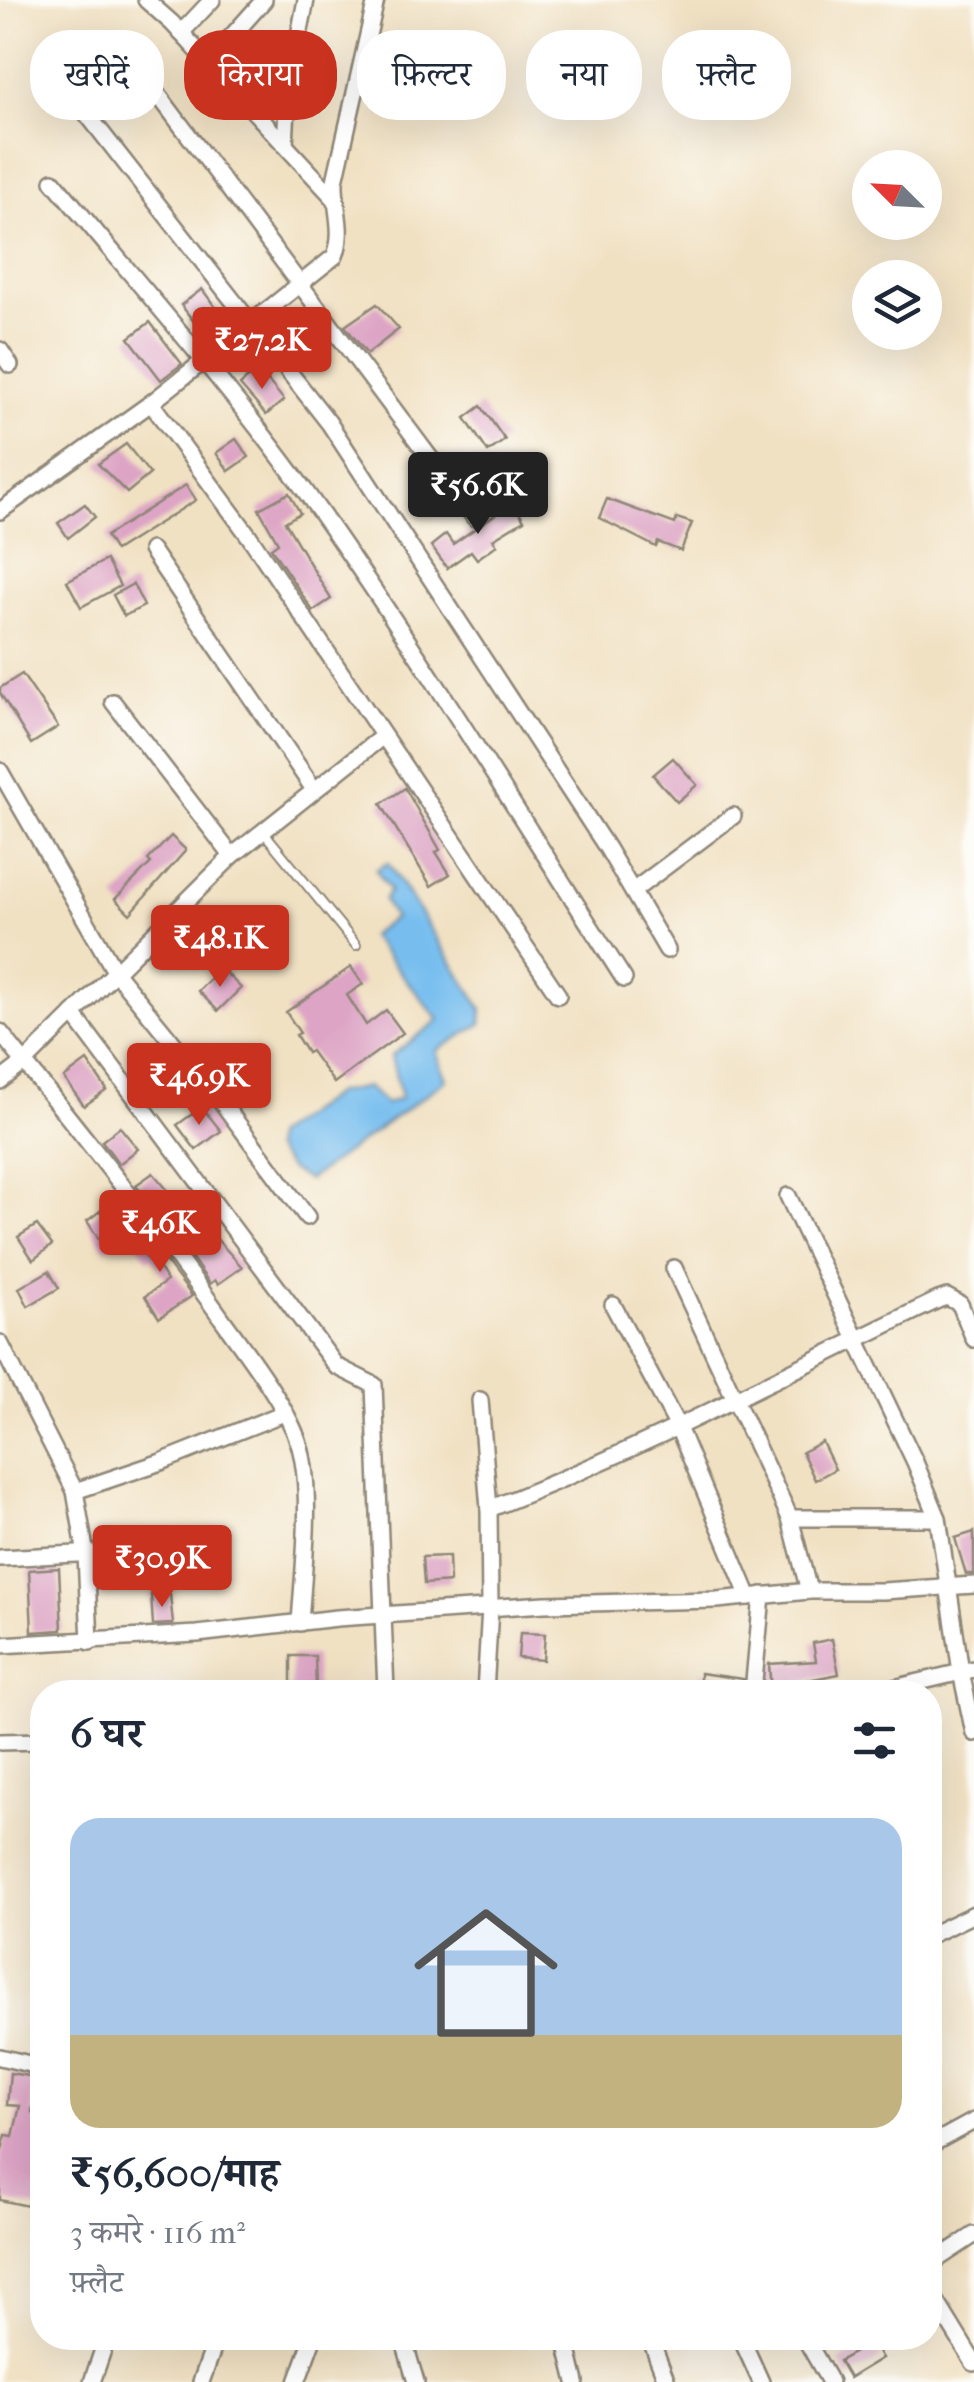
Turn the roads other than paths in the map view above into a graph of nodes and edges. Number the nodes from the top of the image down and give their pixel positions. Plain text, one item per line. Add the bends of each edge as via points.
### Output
1 (212, 0) edge
2 (264, 0) edge
3 (306, 0) edge
4 (376, 0) edge
5 (153, 2) edge
6 (237, 30) edge
7 (181, 33) junction
8 (184, 36) edge
9 (164, 103) edge
10 (91, 120) edge
11 (261, 120) edge
12 (284, 144) junction
13 (53, 182) dead end
14 (334, 198) junction
15 (300, 286) junction
16 (250, 326) junction
17 (0, 350) edge
18 (202, 362) junction
19 (10, 365) dead end
20 (150, 403) junction
21 (0, 511) edge
22 (474, 518) dead end
23 (151, 550) dead end
24 (113, 702) dead end
25 (384, 736) junction
26 (0, 772) edge
27 (313, 788) junction
28 (733, 816) dead end
29 (262, 830) junction
30 (232, 856) junction
31 (633, 891) junction
32 (356, 945) dead end
33 (667, 950) dead end
34 (116, 973) junction
35 (624, 979) dead end
36 (558, 995) dead end
37 (74, 1014) junction
38 (0, 1032) edge
39 (25, 1062) junction
40 (0, 1080) edge
41 (788, 1196) dead end
42 (307, 1217) dead end
43 (674, 1268) dead end
44 (614, 1305) dead end
45 (974, 1338) edge
46 (856, 1339) junction
47 (0, 1343) edge
48 (736, 1399) junction
49 (480, 1400) dead end
50 (284, 1413) junction
51 (677, 1425) junction
52 (74, 1491) junction
53 (489, 1510) junction
54 (790, 1518) junction
55 (938, 1518) junction
56 (172, 1550) dead end
57 (86, 1555) junction
58 (0, 1558) edge
59 (974, 1585) edge
60 (950, 1588) junction
61 (809, 1591) junction
62 (756, 1596) junction
63 (490, 1608) junction
64 (384, 1615) junction
65 (300, 1623) junction
66 (90, 1642) junction
67 (0, 1645) edge
68 (968, 1671) edge
69 (386, 1680) edge
70 (485, 1680) edge
71 (753, 1680) edge
72 (929, 1680) edge
73 (974, 1733) edge
74 (0, 1742) edge
75 (30, 1742) edge
76 (974, 1914) edge
77 (942, 1929) edge
78 (0, 2057) edge
79 (30, 2064) edge
80 (974, 2121) edge
81 (942, 2138) edge
82 (974, 2235) edge
83 (942, 2256) edge
84 (942, 2310) edge
85 (103, 2350) edge
86 (213, 2350) edge
87 (308, 2350) edge
88 (406, 2350) edge
89 (568, 2350) edge
90 (655, 2350) edge
91 (746, 2350) edge
92 (813, 2350) edge
93 (974, 2363) edge
94 (92, 2382) edge
95 (202, 2382) edge
96 (296, 2382) edge
97 (416, 2382) edge
98 (576, 2382) edge
99 (667, 2382) edge
100 (761, 2382) edge
101 (830, 2382) edge

1 - 7 street
2 - 6 street
3 - 12 street
4 - 14 street
5 - 7 street
7 - 8 street
9 - 15 street
10 - 16 street
11 - 12 street
12 - 14 street
13 - 18 street
14 - 15 street via 341,229 335,256
15 - 16 street
15 - 22 street
16 - 18 street
16 - 31 street via 353,458
17 - 19 street
18 - 20 street
18 - 35 street via 324,518
20 - 21 street
20 - 25 street
23 - 27 street
24 - 30 street
25 - 27 street
25 - 36 street
26 - 34 street
27 - 29 street
28 - 31 street
29 - 30 street
29 - 32 lane
30 - 34 street
31 - 33 street
34 - 37 street
34 - 42 street
37 - 39 street
37 - 64 street via 336,1366 374,1385
38 - 39 street
39 - 40 street
39 - 50 street via 167,1240
41 - 46 street
43 - 48 street
44 - 51 street
45 - 46 street via 960,1304 947,1297
46 - 48 street
46 - 55 street
47 - 52 street
48 - 51 street
48 - 54 street
49 - 53 street
50 - 52 street
50 - 65 street via 304,1470
51 - 53 street
51 - 62 street
52 - 57 street
53 - 63 street
54 - 55 street
54 - 61 street
55 - 60 street
56 - 57 street
57 - 58 street
57 - 66 street
59 - 60 street
60 - 61 street
60 - 68 street
61 - 62 street
62 - 63 street
62 - 71 street
63 - 64 street
63 - 70 street
64 - 65 street
64 - 69 street
65 - 66 street
66 - 67 street
68 - 72 street
68 - 73 street
74 - 75 street
76 - 77 street
78 - 79 street
80 - 81 street
82 - 83 street
84 - 93 street
85 - 94 street
86 - 95 street
87 - 96 street
88 - 97 street
89 - 98 street
90 - 99 street
91 - 100 street
92 - 101 street

